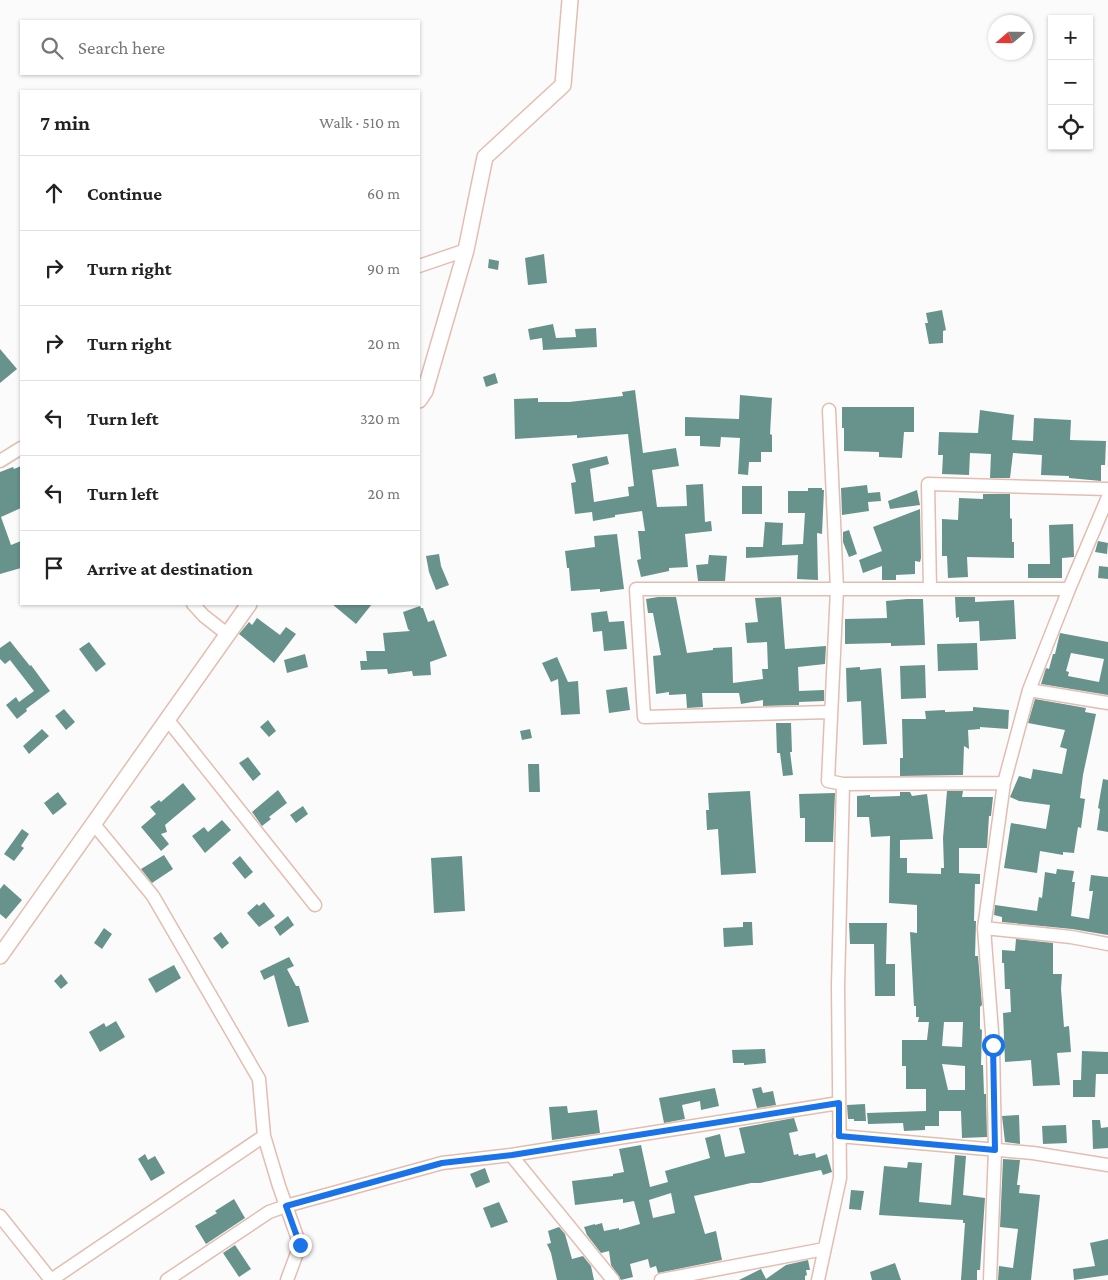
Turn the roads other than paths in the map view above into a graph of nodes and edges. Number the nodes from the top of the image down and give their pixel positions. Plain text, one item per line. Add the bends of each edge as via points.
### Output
1 (570, 0) edge
2 (466, 250) junction
3 (420, 266) edge
4 (420, 398) edge
5 (829, 410) dead end
6 (20, 449) edge
7 (0, 461) edge
8 (1108, 497) edge
9 (837, 588) junction
10 (930, 589) junction
11 (1069, 590) junction
12 (194, 605) edge
13 (247, 605) edge
14 (228, 634) junction
15 (1029, 690) junction
16 (1108, 703) edge
17 (831, 712) junction
18 (167, 719) junction
19 (842, 784) junction
20 (1004, 784) junction
21 (93, 823) junction
22 (315, 905) dead end
23 (984, 928) junction
24 (1108, 944) edge
25 (0, 956) edge
26 (839, 1103) junction
27 (264, 1136) junction
28 (839, 1136) junction
29 (995, 1150) junction
30 (512, 1155) junction
31 (1108, 1165) edge
32 (286, 1206) junction
33 (0, 1216) edge
34 (824, 1249) junction
35 (51, 1280) edge
36 (167, 1280) edge
37 (287, 1280) edge
38 (613, 1280) edge
39 (661, 1280) edge
40 (818, 1280) edge
41 (990, 1280) edge

1 - 2 main road via 563,86 485,157
2 - 3 street
2 - 4 main road
5 - 9 street
6 - 7 street
8 - 10 street via 928,484
8 - 11 street
9 - 10 street
9 - 17 street
9 - 17 street via 636,589 644,717
10 - 11 street
11 - 15 street
12 - 14 street
13 - 14 main road
14 - 18 main road
15 - 16 street
15 - 20 street
17 - 19 street via 828,781
18 - 21 main road
18 - 22 street
19 - 20 street
19 - 26 street
20 - 23 street
21 - 25 main road
21 - 27 street via 153,896 259,1079
23 - 24 street
23 - 29 street via 993,1045
26 - 28 street
26 - 30 street
27 - 32 street
27 - 35 street
28 - 29 street
28 - 34 street via 840,1178
29 - 31 street
29 - 41 street
30 - 32 street via 442,1163
30 - 38 street
32 - 36 street via 269,1212
32 - 37 street via 300,1245
33 - 35 street
34 - 39 street
34 - 40 street

